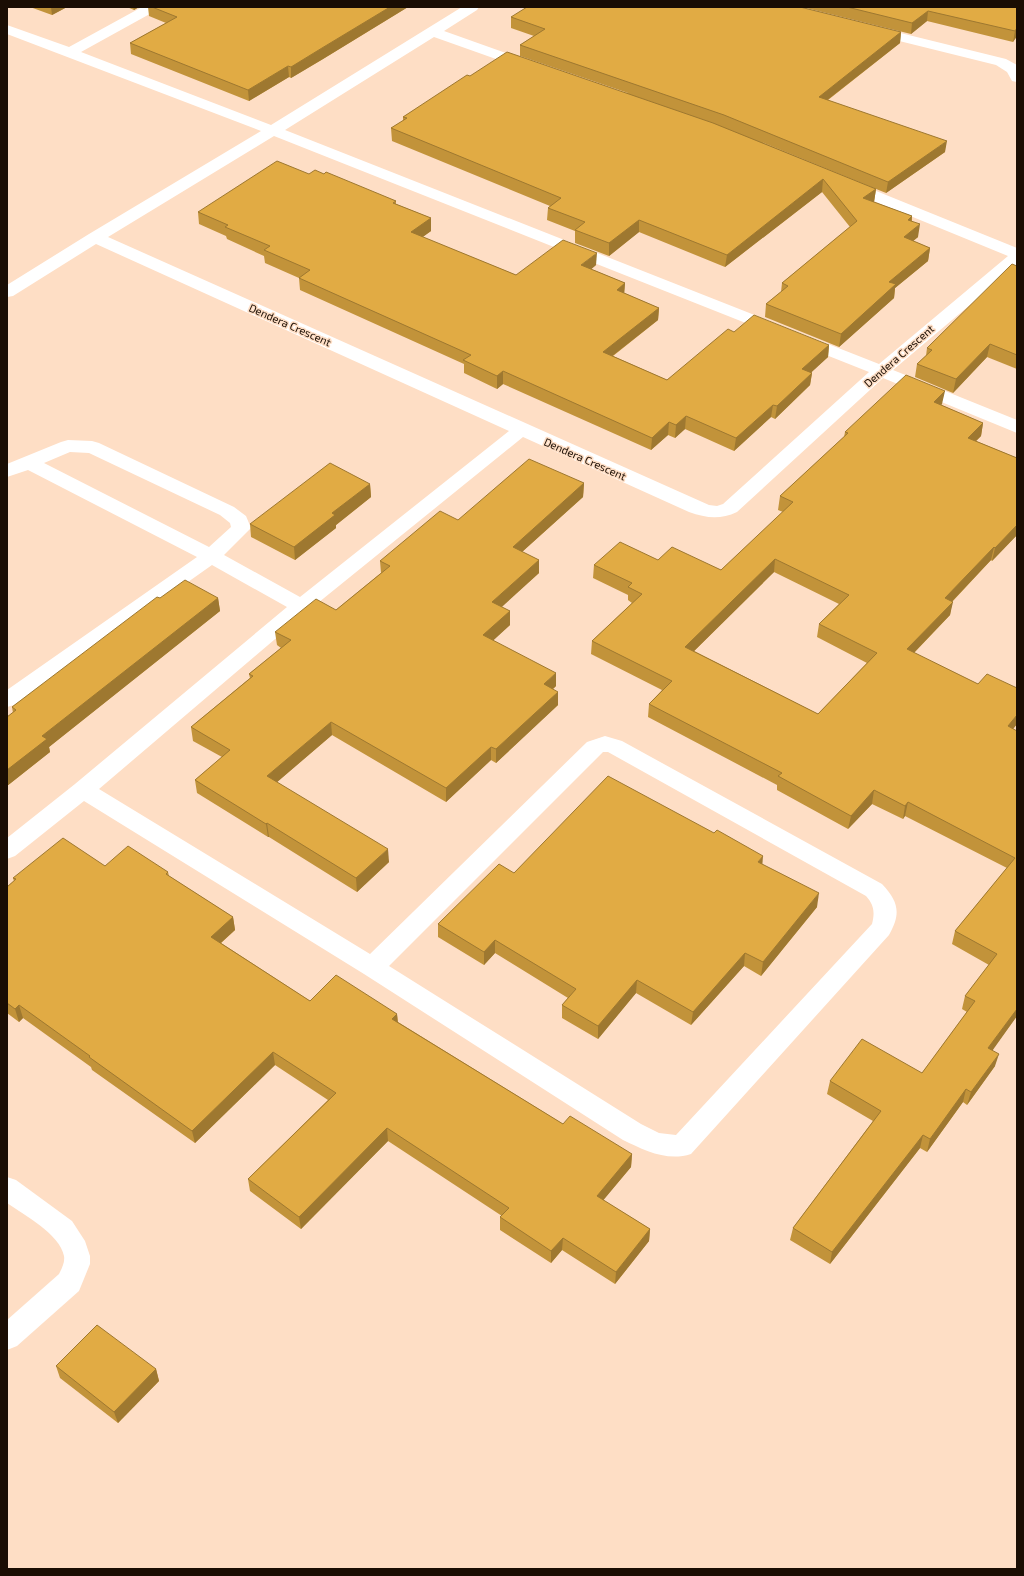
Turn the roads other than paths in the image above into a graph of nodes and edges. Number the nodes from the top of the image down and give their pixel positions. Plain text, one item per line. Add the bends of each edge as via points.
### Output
1 (152, 7) edge
2 (472, 7) edge
3 (861, 27) edge
4 (7, 29) edge
5 (433, 32) junction
6 (71, 52) junction
7 (545, 71) edge
8 (1017, 78) edge
9 (274, 131) junction
10 (834, 179) edge
11 (95, 237) junction
12 (1017, 254) edge
13 (1017, 257) edge
14 (7, 292) edge
15 (881, 371) junction
16 (1017, 427) edge
17 (521, 430) junction
18 (29, 463) junction
19 (7, 472) edge
20 (211, 556) junction
21 (302, 606) junction
22 (7, 700) edge
23 (83, 790) junction
24 (7, 850) edge
25 (372, 967) junction
26 (7, 1188) edge
27 (7, 1337) edge

1 - 6 street
2 - 5 street
3 - 8 street via 1001,62 1013,69
4 - 6 street
5 - 7 street
5 - 9 street
6 - 9 street
9 - 11 street
9 - 15 street
10 - 12 street
11 - 14 street
11 - 17 street, Dendera Crescent
13 - 15 street, Dendera Crescent
15 - 16 street
15 - 17 street, Dendera Crescent via 724,511 696,508
17 - 21 street
18 - 19 street
18 - 20 street
18 - 20 street via 68,446 92,447 227,511 239,520 241,528
20 - 21 street
20 - 22 street
21 - 23 street
23 - 24 street
23 - 25 street
25 - 25 street via 632,1132 658,1144 682,1146 881,929 886,919 885,907 883,899 874,890 614,746 602,744 595,747
26 - 27 street via 62,1229 72,1242 77,1264 69,1282

